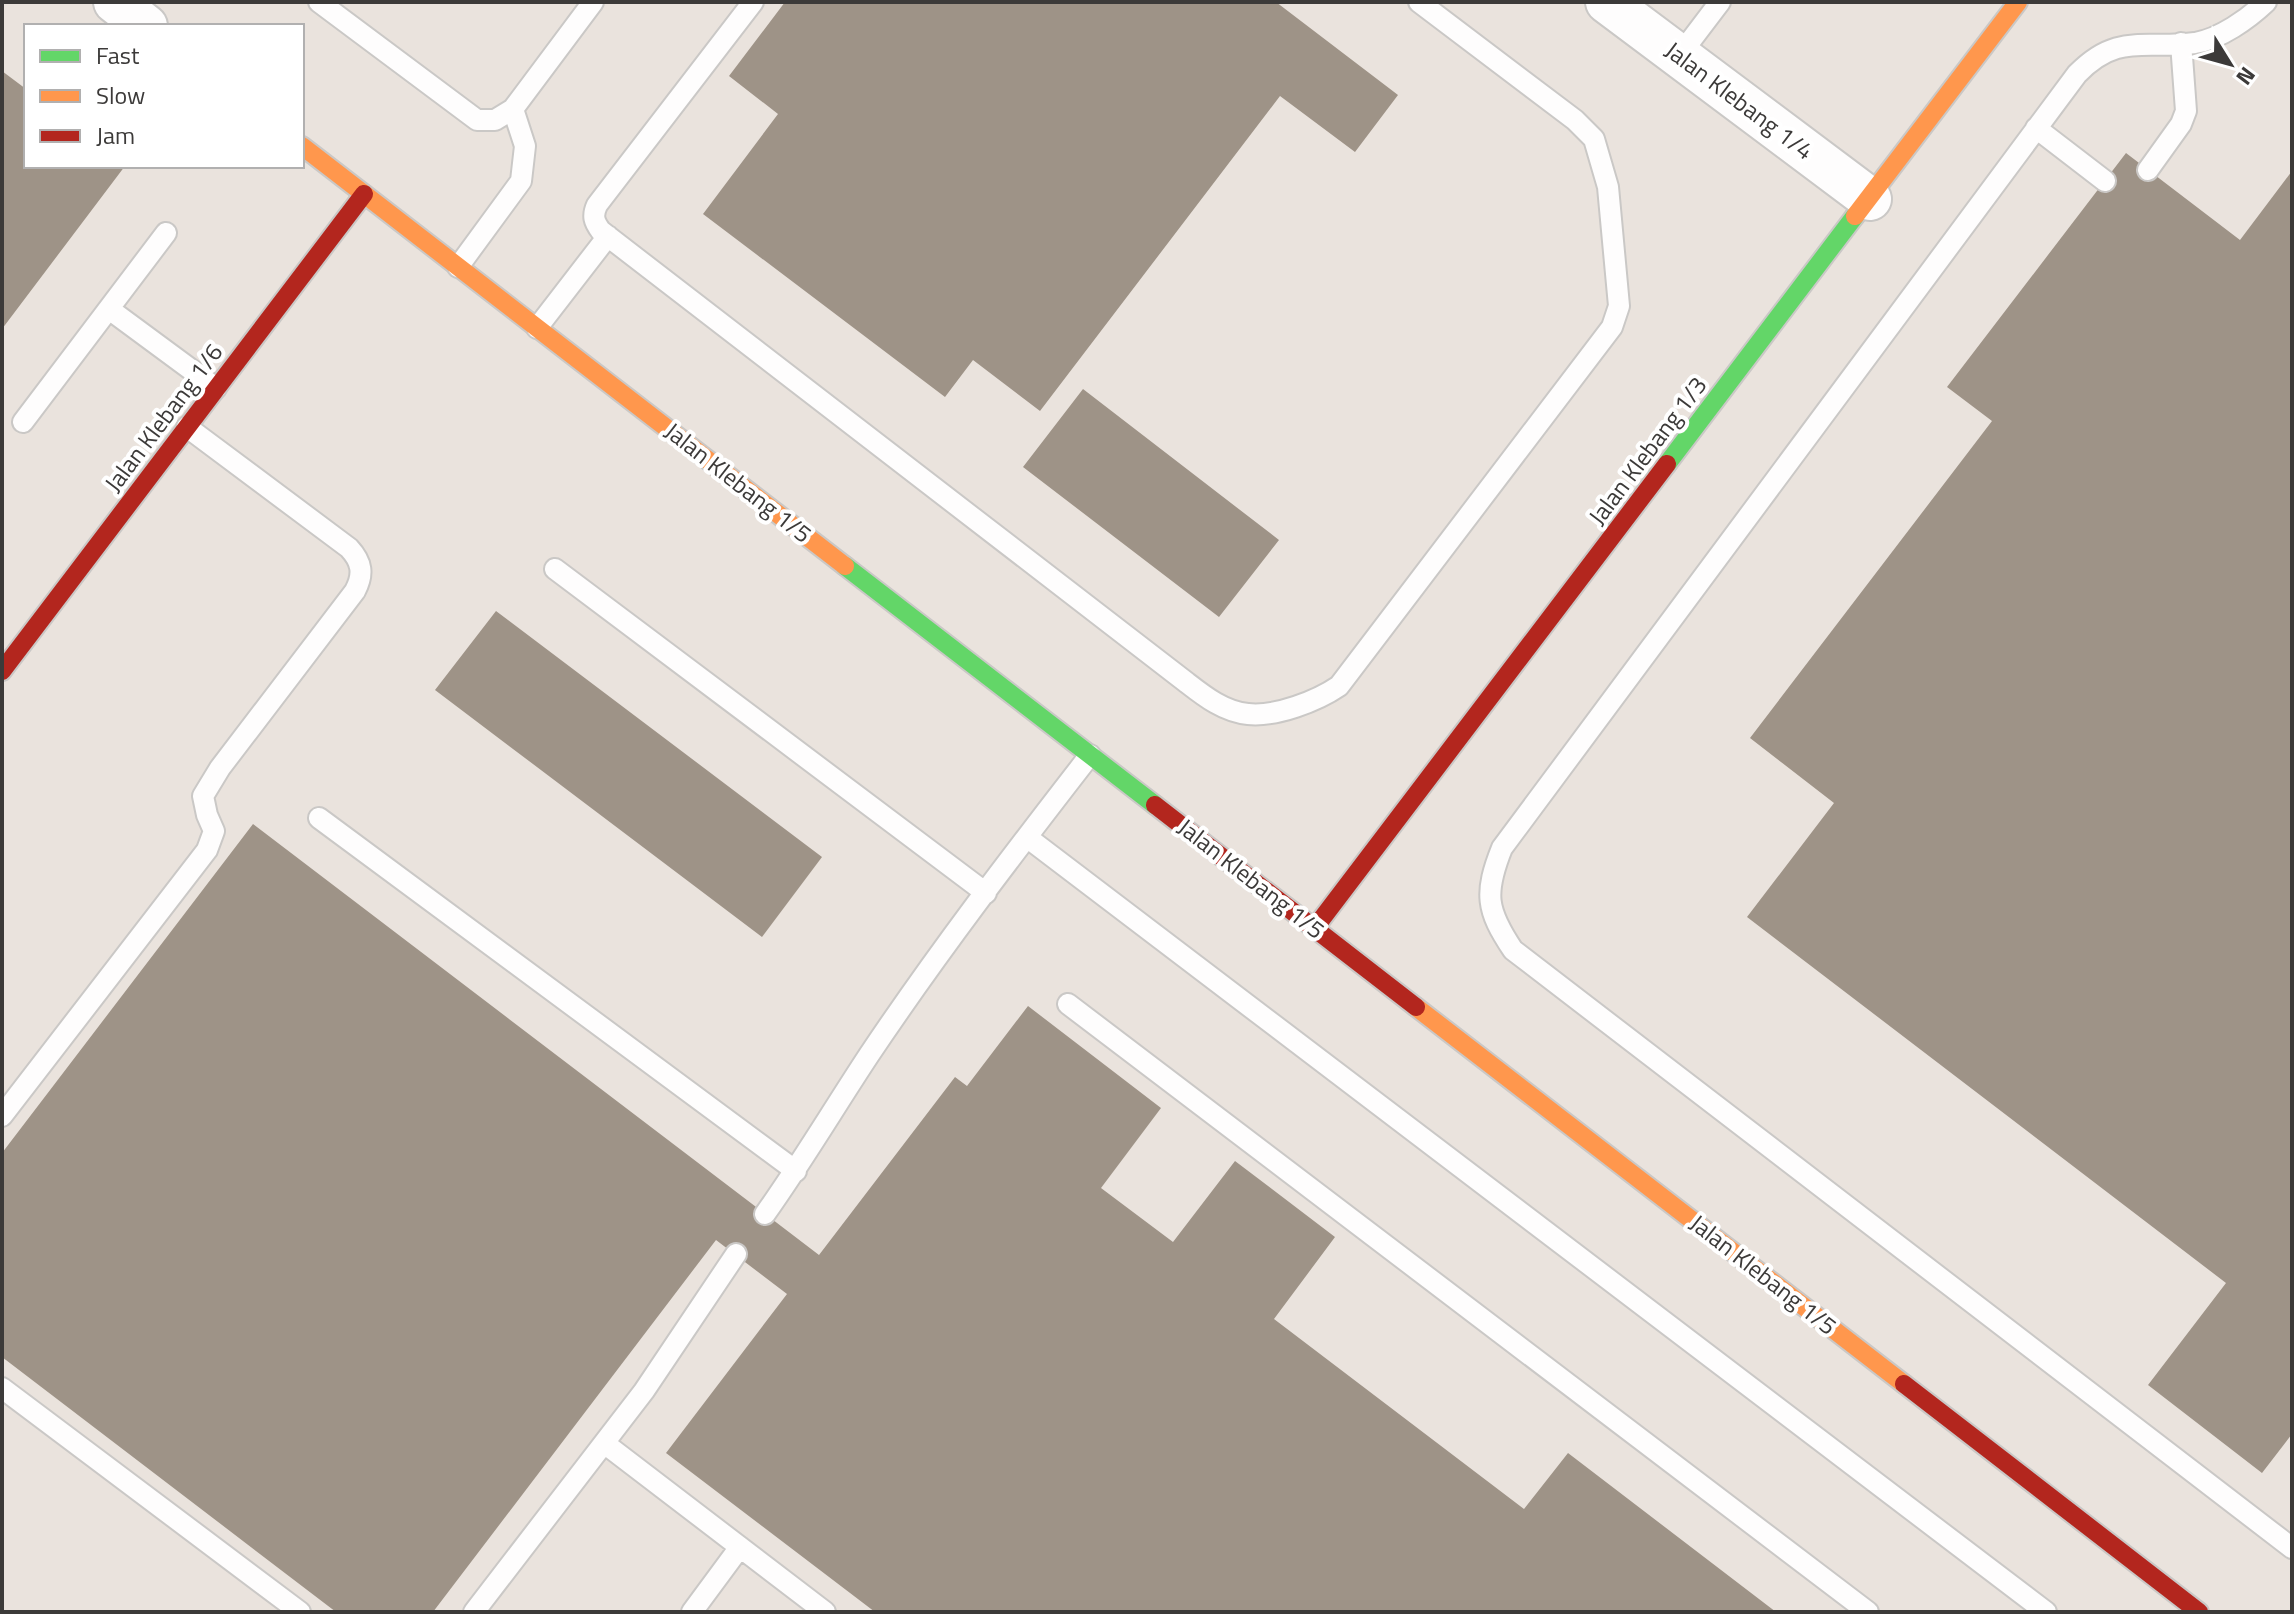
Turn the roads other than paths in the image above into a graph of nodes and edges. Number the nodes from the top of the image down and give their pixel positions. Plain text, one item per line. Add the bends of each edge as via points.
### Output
1 (115, 2) edge
2 (319, 2) edge
3 (593, 2) edge
4 (753, 2) edge
5 (1419, 2) edge
6 (1607, 2) edge
7 (1720, 2) edge
8 (2018, 2) edge
9 (2266, 2) edge
10 (143, 24) edge
11 (2181, 43) junction
12 (1679, 56) junction
13 (513, 109) junction
14 (2036, 128) junction
15 (304, 148) edge
16 (2148, 170) dead end
17 (2105, 181) dead end
18 (364, 194) junction
19 (1870, 199) junction
20 (166, 233) dead end
21 (608, 236) junction
22 (458, 267) junction
23 (109, 309) junction
24 (537, 328) junction
25 (216, 388) junction
26 (23, 422) dead end
27 (187, 427) junction
28 (555, 569) dead end
29 (9, 647) edge
30 (1090, 755) junction
31 (319, 818) dead end
32 (1028, 838) junction
33 (986, 893) junction
34 (1314, 929) junction
35 (1068, 1004) dead end
36 (2, 1116) edge
37 (796, 1171) junction
38 (765, 1214) dead end
39 (736, 1254) dead end
40 (2, 1388) edge
41 (604, 1443) junction
42 (740, 1547) junction
43 (2292, 1548) edge
44 (300, 1612) edge
45 (474, 1612) edge
46 (692, 1612) edge
47 (825, 1612) edge
48 (1868, 1612) edge
49 (2046, 1612) edge
50 (2199, 1612) edge

1 - 10 street
2 - 13 lane via 477,120 495,120
3 - 13 lane
4 - 21 lane via 597,205 595,223
5 - 21 lane via 1594,139 1608,187 1619,306 1612,327 1354,668 1339,686 1298,707 1250,715 1213,701
6 - 12 street, Jalan Klebang 1/4
7 - 12 lane
8 - 19 street, Jalan Klebang 1/3
9 - 11 lane via 2212,37
11 - 14 lane via 2124,46 2092,58
11 - 16 lane via 2186,111
12 - 19 street, Jalan Klebang 1/4
13 - 22 lane via 525,146 521,181
14 - 17 lane
14 - 43 lane via 1502,848 1491,877 1490,901 1497,926 1513,950
15 - 18 street, Jalan Klebang 1/5
18 - 22 street, Jalan Klebang 1/5
18 - 25 street, Jalan Klebang 1/6
19 - 34 street, Jalan Klebang 1/3
20 - 23 lane
21 - 24 lane
22 - 24 street, Jalan Klebang 1/5
23 - 25 lane
23 - 26 lane
24 - 30 street, Jalan Klebang 1/5
25 - 27 street, Jalan Klebang 1/6
27 - 29 street, Jalan Klebang 1/6
27 - 36 lane via 349,548 357,556 361,581 203,796 214,831 207,850
28 - 33 lane
30 - 32 lane
30 - 34 street, Jalan Klebang 1/5
31 - 37 lane
32 - 33 lane
32 - 49 lane
33 - 37 lane via 870,1055
34 - 50 street, Jalan Klebang 1/5
35 - 48 lane
37 - 38 lane
39 - 41 lane
40 - 44 lane
41 - 42 lane
41 - 45 lane
42 - 46 lane
42 - 47 lane

